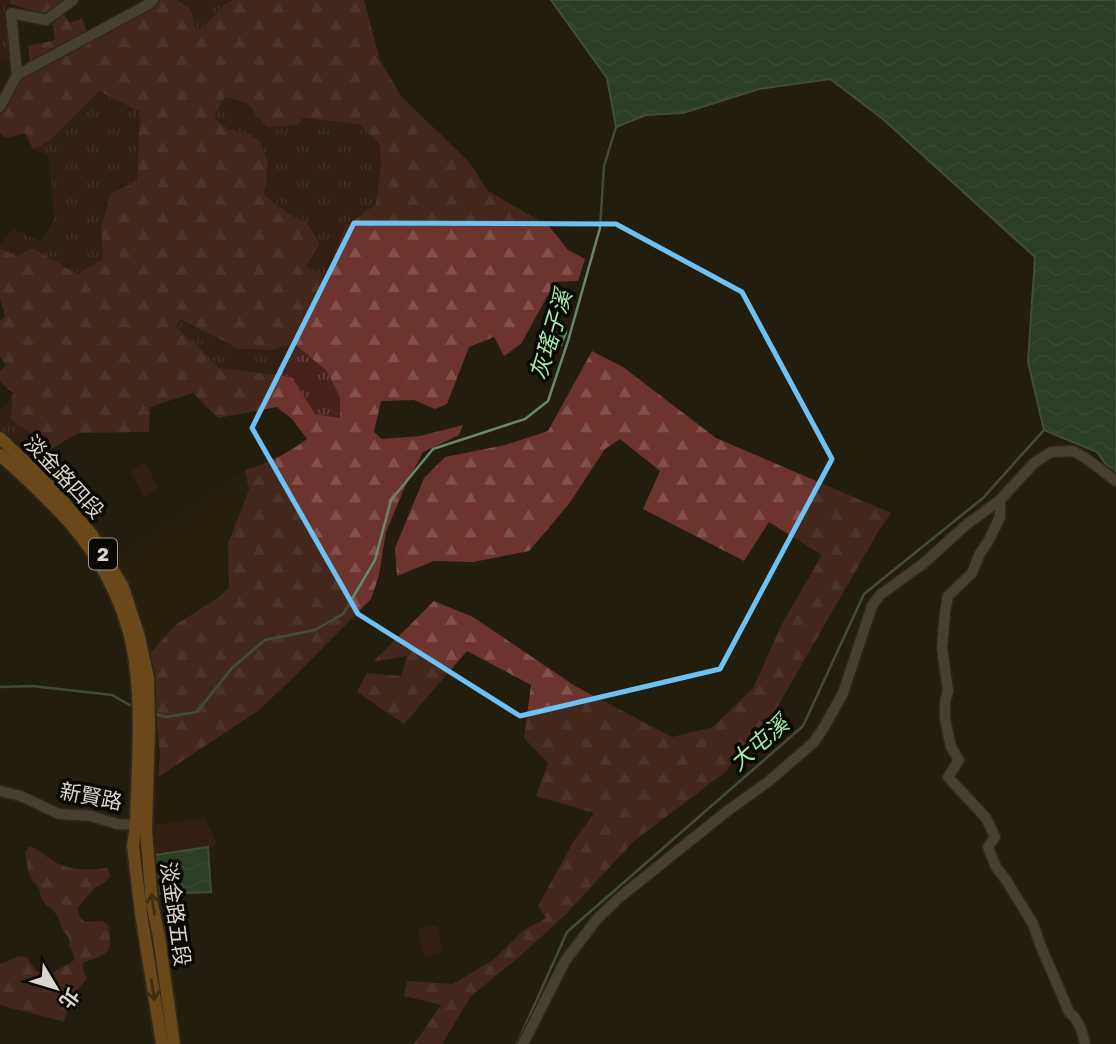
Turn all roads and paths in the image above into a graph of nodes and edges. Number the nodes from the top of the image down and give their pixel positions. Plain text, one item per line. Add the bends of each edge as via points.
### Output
1 (73, 0) edge
2 (153, 0) edge
3 (18, 75) junction
4 (0, 107) edge
5 (0, 438) edge
6 (0, 454) edge
7 (1116, 481) edge
8 (1000, 500) junction
9 (143, 698) junction
10 (144, 728) junction
11 (0, 791) edge
12 (141, 825) junction
13 (162, 1044) edge
14 (174, 1044) edge
15 (523, 1044) edge
16 (1085, 1044) edge

1 - 3 street via 46,20 11,13
2 - 3 street
3 - 4 street
5 - 9 main road, 淡金路四段 / 2 via 92,535 123,587 148,678
6 - 9 main road, 淡金路四段 / 2 via 71,524 95,557 129,632
7 - 8 street via 1073,451 1052,452 1034,463
8 - 15 street via 880,595 872,606 843,693 813,743 597,919 565,961
8 - 16 street via 1000,517 972,573 948,596 942,648 948,691 945,719 959,760 948,777 986,818 995,837 988,847 996,867 1033,924
9 - 10 main road, 2
10 - 12 main road, 2
10 - 12 main road, 淡金路五段 / 2 via 148,788
11 - 12 street, 新賢路 via 59,814
12 -> 13 main road, 淡金路五段 / 2 via 133,846 134,860
14 -> 12 main road, 淡金路五段 / 2

